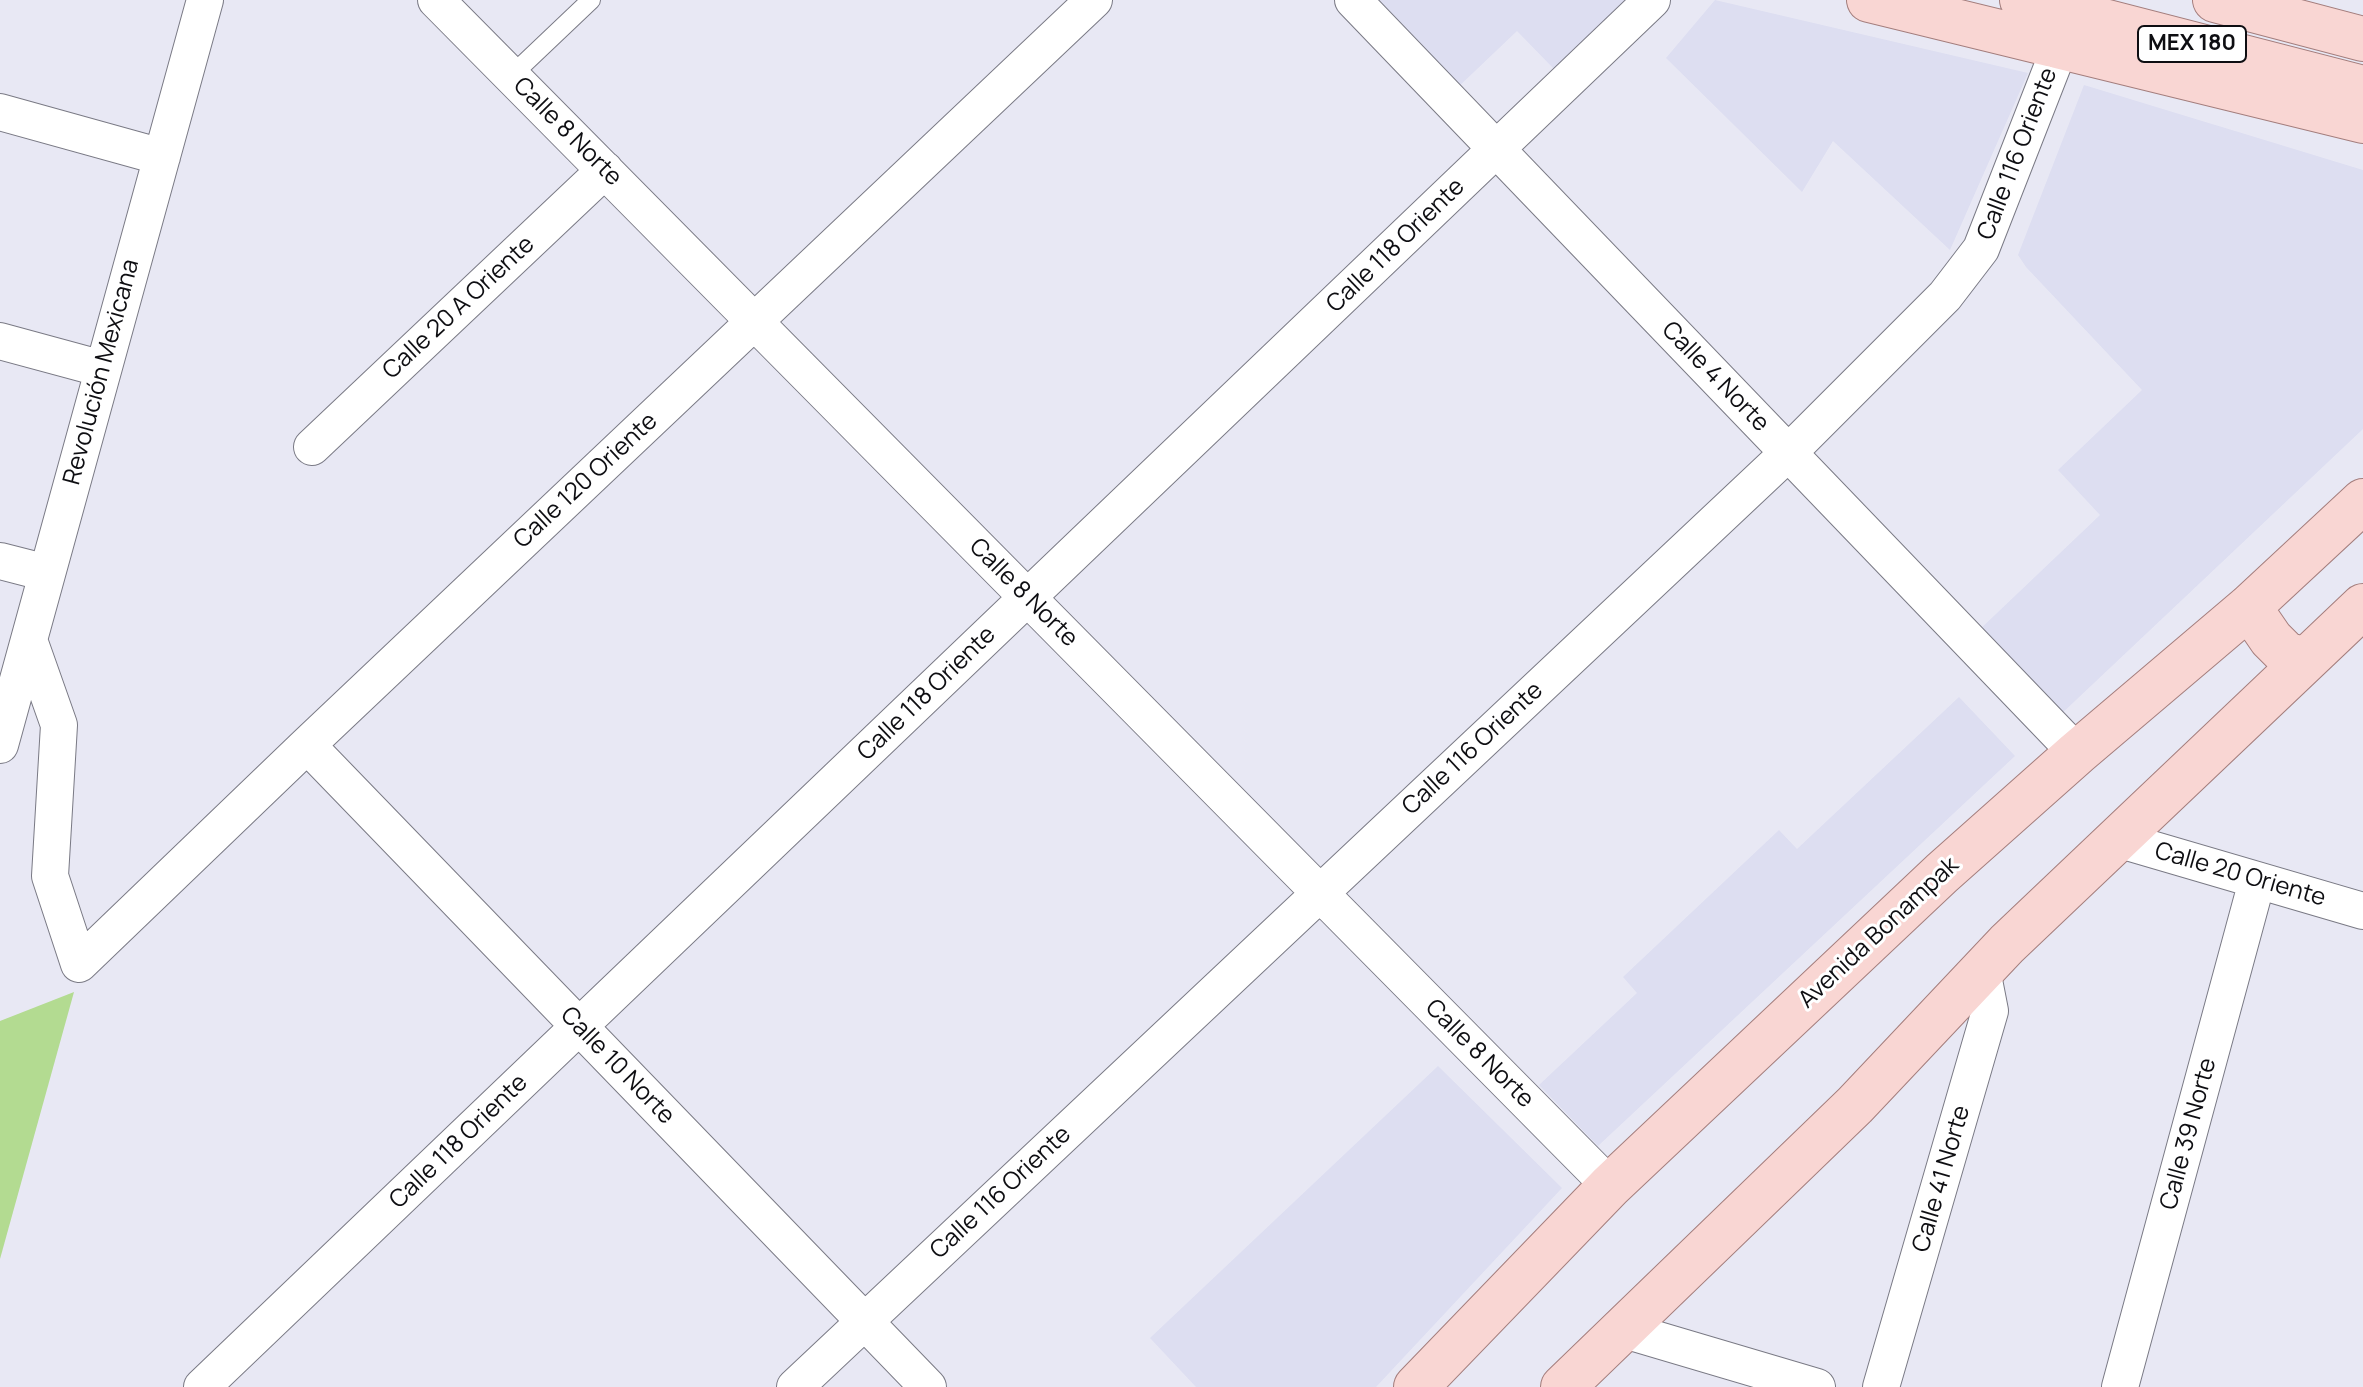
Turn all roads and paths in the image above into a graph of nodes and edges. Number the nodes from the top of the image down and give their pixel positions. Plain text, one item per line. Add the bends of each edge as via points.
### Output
1 (205, 0) edge
2 (436, 0) edge
3 (591, 0) edge
4 (1094, 0) edge
5 (1353, 0) edge
6 (1652, 0) edge
7 (1869, 0) edge
8 (2022, 0) edge
9 (2215, 0) edge
10 (2363, 39) edge
11 (2060, 47) junction
12 (511, 76) junction
13 (2363, 88) edge
14 (0, 112) edge
15 (2363, 121) edge
16 (1497, 150) junction
17 (162, 157) junction
18 (605, 170) junction
19 (754, 322) junction
20 (0, 341) edge
21 (103, 369) junction
22 (312, 447) dead end
23 (1788, 453) junction
24 (2363, 501) edge
25 (0, 561) edge
26 (47, 573) junction
27 (1028, 598) junction
28 (2363, 606) edge
29 (2249, 607) junction
30 (29, 640) junction
31 (2305, 659) junction
32 (0, 745) edge
33 (307, 745) junction
34 (2077, 753) junction
35 (2117, 839) junction
36 (2257, 881) junction
37 (1320, 894) junction
38 (2363, 911) edge
39 (1982, 970) junction
40 (579, 1027) junction
41 (1610, 1186) junction
42 (865, 1321) junction
43 (1621, 1329) junction
44 (202, 1387) edge
45 (795, 1387) edge
46 (928, 1387) edge
47 (1416, 1387) edge
48 (1563, 1387) edge
49 (1817, 1387) edge
50 (1881, 1387) edge
51 (2120, 1387) edge

1 - 17 street, Revolución Mexicana
2 - 12 street, Calle 8 Norte
3 - 12 lane
4 - 19 street, Calle 120 Oriente
5 - 16 street, Calle 4 Norte
6 - 16 street, Calle 118 Oriente
7 - 11 main road
8 - 13 main road, MEX 180
9 - 10 main road, MEX 180
11 - 15 main road
11 - 23 street, Calle 116 Oriente via 1981,249 1945,296
12 - 18 street, Calle 8 Norte
14 - 17 street
16 - 23 street, Calle 4 Norte
16 - 27 street, Calle 118 Oriente
17 - 21 street, Revolución Mexicana
18 - 19 street, Calle 8 Norte
18 - 22 street, Calle 20 A Oriente
19 - 27 street, Calle 8 Norte
19 - 33 street, Calle 120 Oriente
20 - 21 street
21 - 26 street, Revolución Mexicana
23 - 34 street, Calle 4 Norte
23 - 37 street, Calle 116 Oriente
24 - 29 main road, Avenida Bonampak
25 - 26 street
26 - 30 street, Revolución Mexicana
27 - 37 street, Calle 8 Norte
27 - 40 street, Calle 118 Oriente
28 - 31 main road
29 - 31 main road via 2287,655
29 - 34 main road, Avenida Bonampak
30 - 32 street, Revolución Mexicana
30 - 33 street, Calle 120 Oriente via 59,725 50,876 79,964
31 - 35 main road
33 - 40 street, Calle 10 Norte
34 - 41 main road, Avenida Bonampak
35 - 36 street, Calle 20 Oriente
35 - 39 main road
36 - 38 street, Calle 20 Oriente
36 - 51 street, Calle 39 Norte
37 - 41 street, Calle 8 Norte
37 - 42 street, Calle 116 Oriente
39 - 43 main road via 1855,1105
39 - 50 street, Calle 41 Norte via 1990,1011
40 - 42 street, Calle 10 Norte
40 - 44 street, Calle 118 Oriente
41 - 47 main road, Avenida Bonampak
42 - 45 street, Calle 116 Oriente
42 - 46 street, Calle 10 Norte
43 - 48 main road
43 - 49 street

